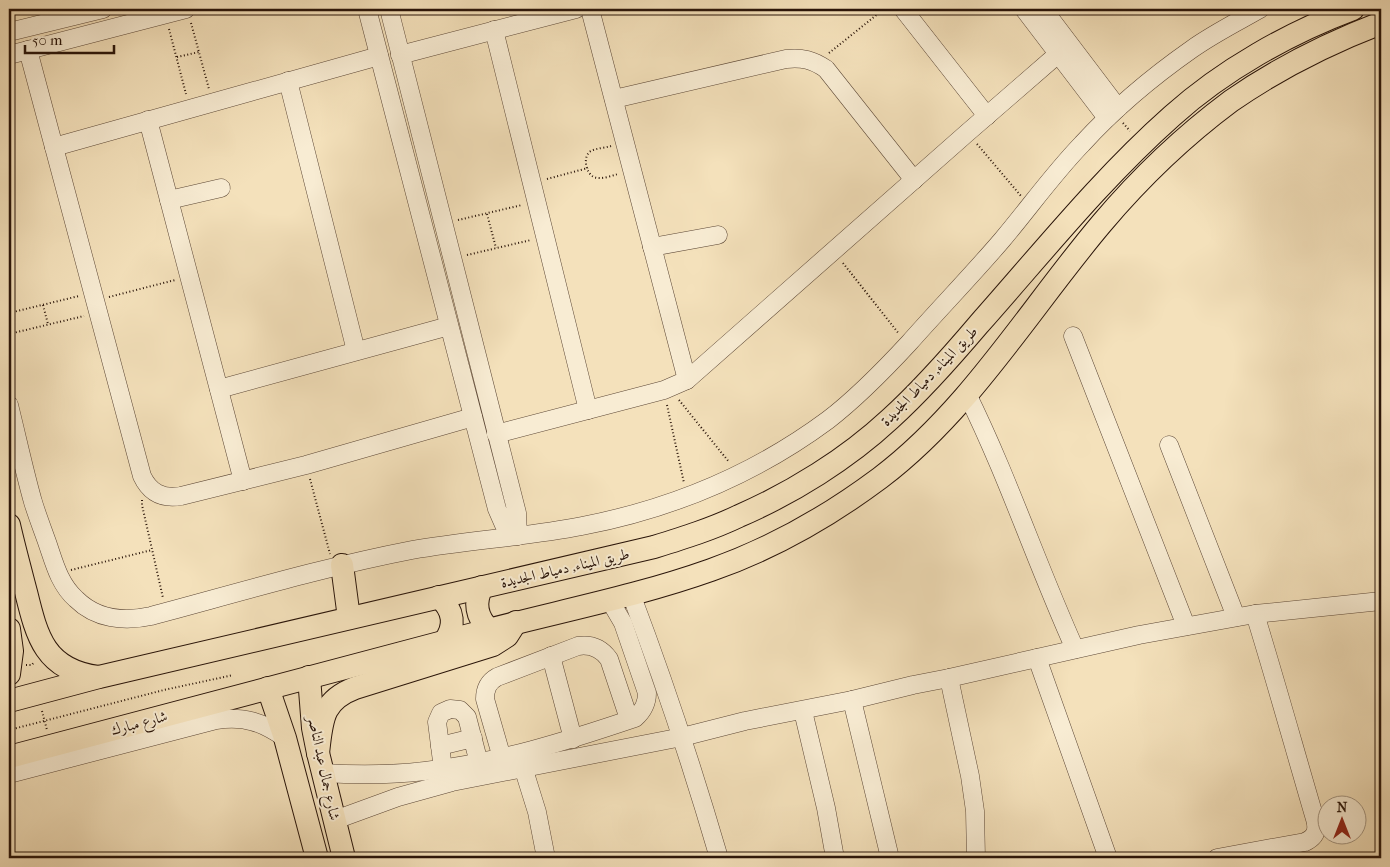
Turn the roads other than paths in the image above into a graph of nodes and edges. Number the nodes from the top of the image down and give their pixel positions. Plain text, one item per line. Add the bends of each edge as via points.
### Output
1 (103, 9) edge
2 (367, 9) edge
3 (389, 9) edge
4 (576, 9) edge
5 (590, 9) edge
6 (903, 9) edge
7 (1024, 9) edge
8 (1260, 9) edge
9 (1353, 9) edge
10 (1048, 10) edge
11 (188, 13) edge
12 (1379, 29) edge
13 (494, 30) junction
14 (9, 32) edge
15 (28, 50) junction
16 (1058, 54) junction
17 (9, 55) edge
18 (400, 55) junction
19 (379, 56) junction
20 (288, 81) junction
21 (614, 99) junction
22 (1113, 113) junction
23 (987, 116) junction
24 (148, 120) junction
25 (54, 147) junction
26 (914, 180) junction
27 (222, 188) dead end
28 (169, 200) junction
29 (718, 235) dead end
30 (652, 247) junction
31 (449, 326) junction
32 (1073, 336) dead end
33 (356, 351) junction
34 (688, 380) junction
35 (219, 388) junction
36 (967, 394) junction
37 (9, 405) edge
38 (588, 410) junction
39 (473, 417) junction
40 (496, 434) junction
41 (1169, 445) dead end
42 (243, 481) junction
43 (9, 525) edge
44 (518, 536) junction
45 (338, 566) junction
46 (482, 587) junction
47 (631, 594) junction
48 (440, 597) junction
49 (609, 599) junction
50 (1381, 601) edge
51 (1255, 614) junction
52 (1236, 617) junction
53 (349, 618) junction
54 (516, 622) junction
55 (1186, 626) junction
56 (9, 629) edge
57 (489, 629) junction
58 (444, 642) junction
59 (1075, 649) junction
60 (551, 656) junction
61 (1037, 658) junction
62 (9, 674) edge
63 (100, 677) junction
64 (309, 677) junction
65 (949, 678) junction
66 (268, 688) junction
67 (852, 700) junction
68 (9, 701) edge
69 (803, 711) junction
70 (629, 720) junction
71 (177, 721) junction
72 (313, 728) junction
73 (682, 737) junction
74 (286, 738) junction
75 (473, 738) junction
76 (573, 738) junction
77 (440, 746) junction
78 (9, 757) edge
79 (502, 758) junction
80 (479, 762) junction
81 (320, 763) junction
82 (523, 767) junction
83 (443, 769) junction
84 (9, 774) edge
85 (335, 820) junction
86 (317, 858) edge
87 (344, 858) edge
88 (546, 858) edge
89 (719, 858) edge
90 (836, 858) edge
91 (890, 858) edge
92 (976, 858) edge
93 (1108, 858) edge
94 (1217, 858) edge

1 - 14 street
2 - 19 street
3 - 18 street
4 - 13 street
5 - 21 street
6 - 23 street
7 - 16 street
8 - 22 street via 1194,48
9 - 46 main road, طريق الميناء, دمياط الجديدة via 1273,45 1221,77 1173,114 1085,204 922,388 889,420 809,479 739,517 697,533 654,547
10 - 22 street
11 - 15 street via 165,14
12 - 36 main road via 1336,42 1283,69 1232,101 1186,138 1102,223
13 - 18 street
13 - 38 street
15 - 17 street
15 - 25 street
16 - 22 street
16 - 23 street
18 - 40 street
19 - 20 street
19 - 31 street
20 - 24 street
20 - 33 street
21 - 26 street via 786,59 807,59 826,69
21 - 30 street
22 - 44 street via 1056,172 974,273 895,359 831,417 768,459 668,504 579,527
23 - 26 street
24 - 25 street
24 - 28 street
25 - 42 street via 142,476 149,488 172,498
26 - 34 street
27 - 28 street
28 - 35 street
29 - 30 street
30 - 34 street
31 - 33 street
31 - 39 street
32 - 55 street
33 - 35 street
34 - 38 street via 667,389
35 - 42 street
36 - 47 main road via 920,445 844,504 759,550 715,569
36 - 59 street via 991,444
37 - 45 street via 33,502 58,574 76,600 103,616 135,620
38 - 40 street
39 - 42 street
39 - 44 street via 500,518
40 - 44 street via 517,513
41 - 52 street
43 - 63 main road via 34,623 43,644 67,668
44 - 45 street via 421,549
45 - 53 main road
46 - 48 main road, طريق الميناء, دمياط الجديدة
46 - 57 main road via 477,599 478,613
47 - 49 main road
47 - 73 street
48 - 53 main road, طريق الميناء, دمياط الجديدة
48 - 58 main road via 452,615 451,629
49 - 54 main road
49 - 70 street via 623,623 647,693 643,710
50 - 51 street
51 - 52 street
51 - 94 street via 1286,713 1317,831 1305,842
52 - 55 street
53 - 63 main road, طريق الميناء, دمياط الجديدة
54 - 57 main road
54 - 81 main road via 506,636 493,645 340,695 324,714
55 - 59 street
56 - 62 main road via 12,652
57 - 58 main road
58 - 64 main road
59 - 61 street
60 - 70 street via 584,645 601,650 611,664
60 - 76 street
60 - 79 street via 497,677 486,688 485,699
61 - 65 street
61 - 93 street
63 - 68 main road
64 - 66 main road
64 - 72 main road, شارع جمال عبد الناصر
65 - 67 street
65 - 92 street via 970,776
66 - 71 main road, شارع مبارك
66 - 74 main road, شارع جمال عبد الناصر
67 - 69 street
67 - 91 street
69 - 73 street
69 - 90 street
70 - 76 street
71 - 74 street via 239,718 260,723
71 - 78 main road, شارع مبارك
71 - 84 street
72 - 74 main road via 306,722 295,722 288,728
72 - 81 main road, شارع جمال عبد الناصر
73 - 82 street
73 - 89 street
74 - 86 main road, شارع جمال عبد الناصر
75 - 77 street
75 - 77 street via 464,713 450,709 442,713 437,722
75 - 80 street
76 - 79 street
77 - 83 street
79 - 80 street
80 - 83 street
81 - 83 street via 383,774
81 - 85 main road, شارع جمال عبد الناصر
82 - 85 street via 398,797
82 - 88 street via 537,812
85 - 87 main road, شارع جمال عبد الناصر

